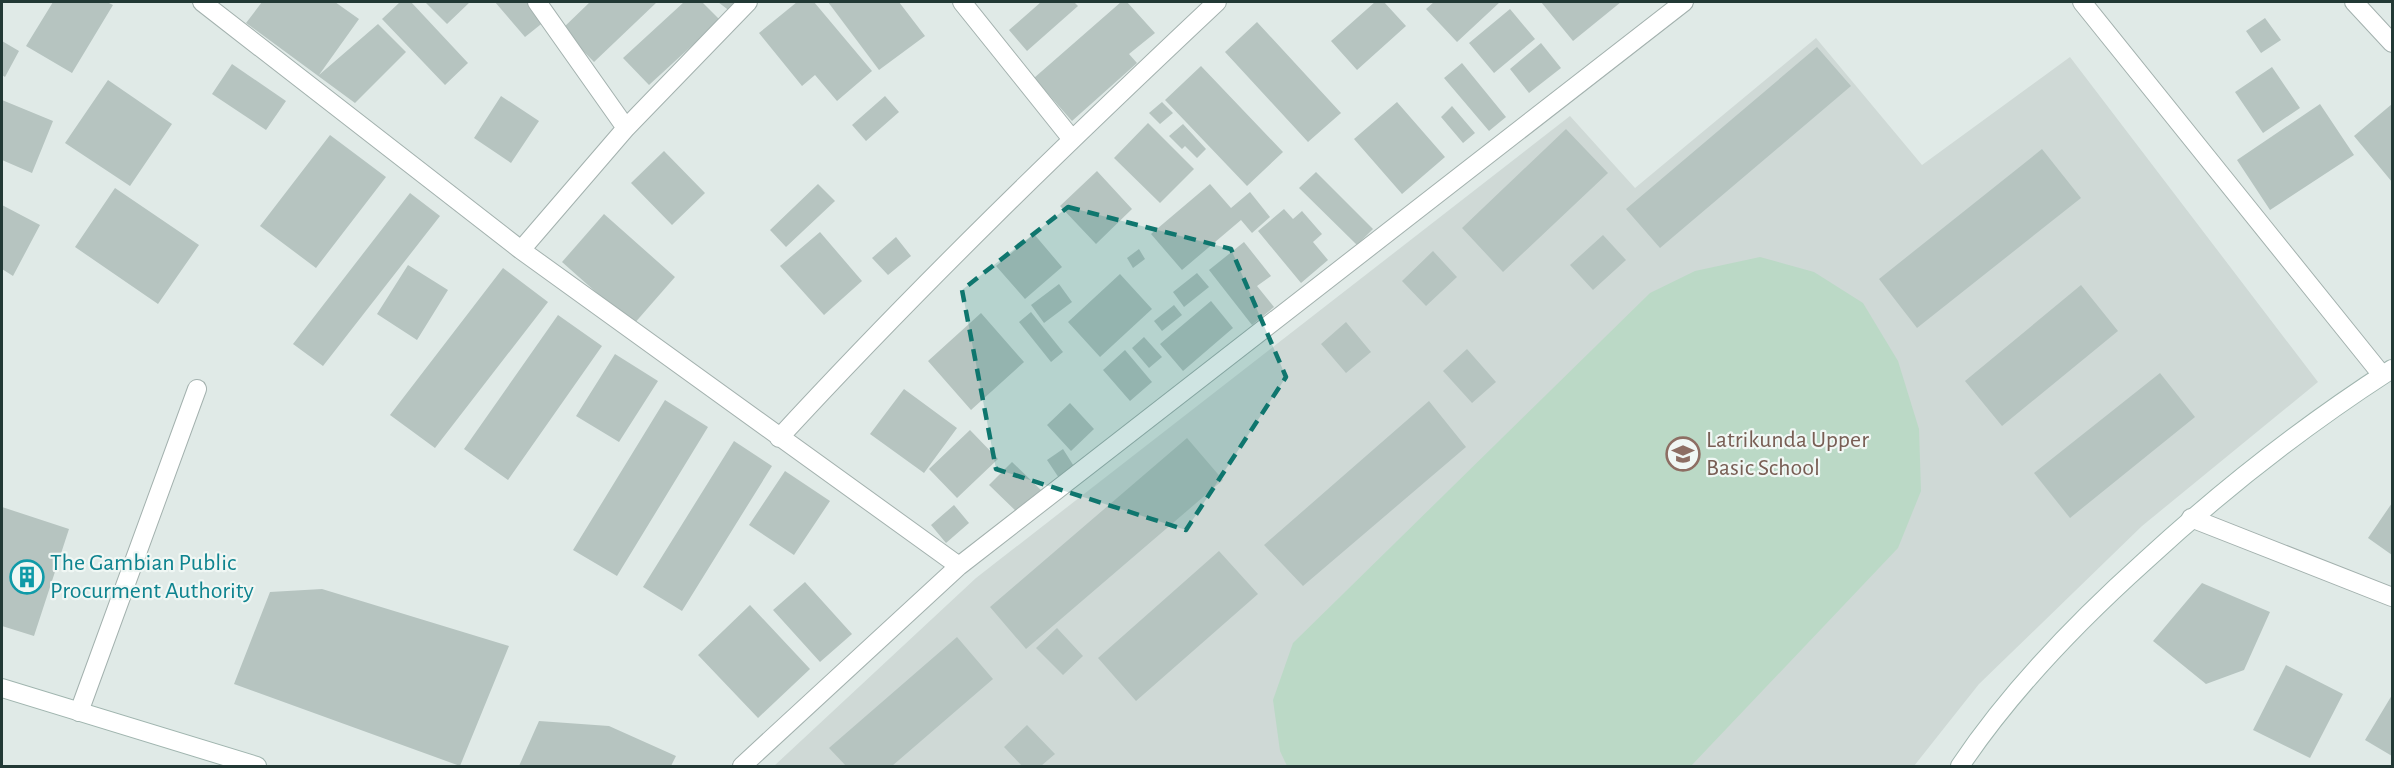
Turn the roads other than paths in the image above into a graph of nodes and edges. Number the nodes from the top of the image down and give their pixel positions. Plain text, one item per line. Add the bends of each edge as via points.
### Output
1 (202, 2) edge
2 (537, 2) edge
3 (748, 2) edge
4 (962, 2) edge
5 (1217, 2) edge
6 (1684, 2) edge
7 (2082, 2) edge
8 (2354, 2) edge
9 (2392, 43) edge
10 (626, 128) junction
11 (1071, 138) junction
12 (521, 250) junction
13 (2387, 372) edge
14 (197, 389) dead end
15 (779, 438) junction
16 (2191, 518) junction
17 (959, 566) junction
18 (2392, 597) edge
19 (2, 688) edge
20 (79, 712) junction
21 (257, 766) edge
22 (742, 766) edge
23 (1960, 766) edge

1 - 12 street
2 - 10 street
3 - 10 street
4 - 11 street
5 - 11 street
6 - 17 street
7 - 13 street
8 - 9 street
10 - 12 street
11 - 15 street
12 - 15 street
13 - 16 street
14 - 20 street
15 - 17 street
16 - 18 street
16 - 23 street via 2094,608 2040,665 1986,728
17 - 22 street
19 - 20 street
20 - 21 street

